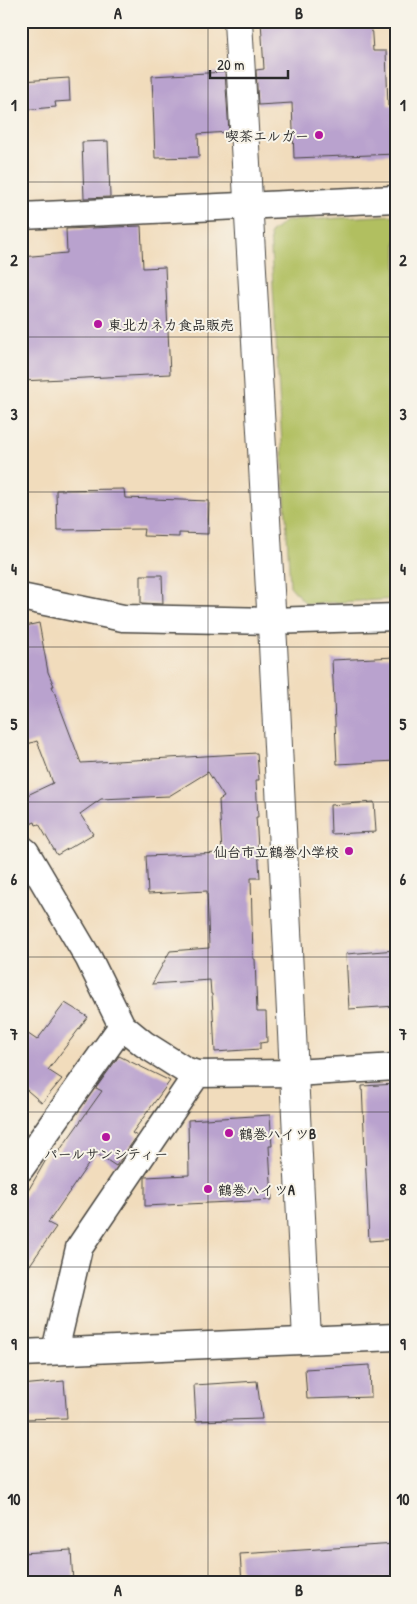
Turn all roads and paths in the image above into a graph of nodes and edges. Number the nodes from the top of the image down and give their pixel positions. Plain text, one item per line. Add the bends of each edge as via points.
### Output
1 (238, 21) edge
2 (396, 199) edge
3 (249, 206) junction
4 (21, 216) edge
5 (21, 596) edge
6 (396, 617) edge
7 (271, 621) junction
8 (21, 848) edge
9 (122, 1026) junction
10 (396, 1067) edge
11 (294, 1073) junction
12 (197, 1074) junction
13 (21, 1168) edge
14 (396, 1336) edge
15 (307, 1340) junction
16 (55, 1351) junction
17 (21, 1353) edge

1 - 3 street
2 - 3 street
3 - 4 street
3 - 7 street
5 - 7 street via 123,618
6 - 7 street
7 - 11 street
8 - 9 street via 88,959
9 - 12 street via 184,1070
9 - 13 street
10 - 11 street
11 - 12 street
11 - 15 street
12 - 16 street via 79,1248
14 - 15 street
15 - 16 street
16 - 17 street

